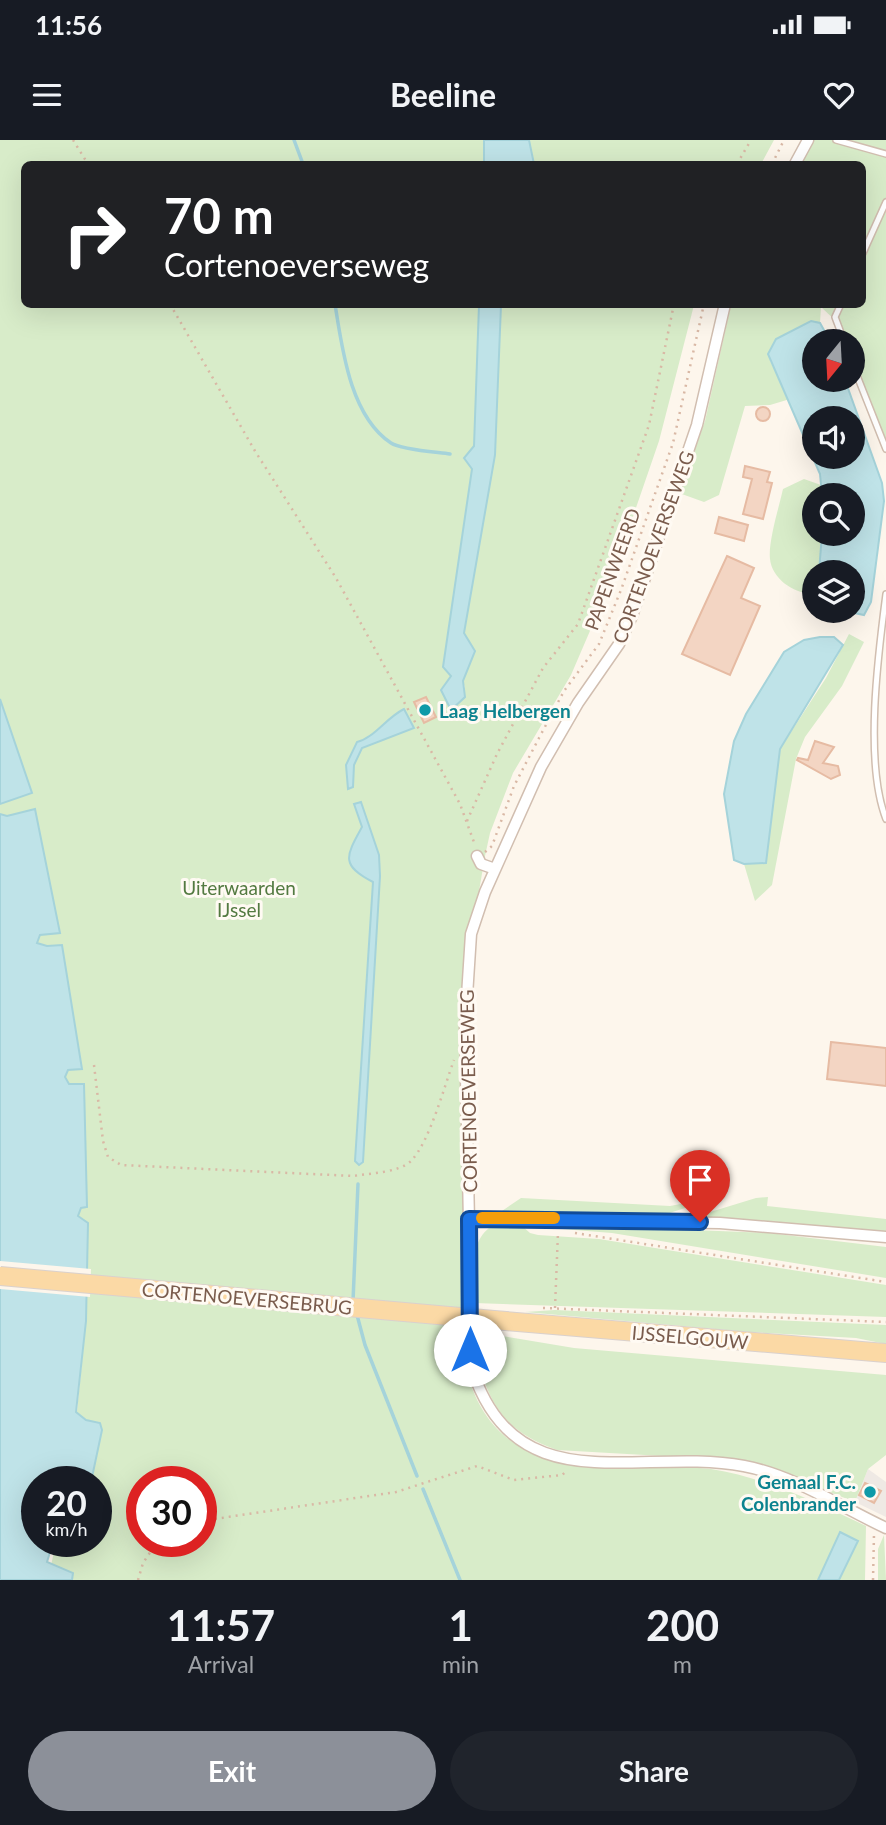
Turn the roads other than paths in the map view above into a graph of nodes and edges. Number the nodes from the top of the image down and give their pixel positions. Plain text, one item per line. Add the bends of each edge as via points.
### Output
1 (808, 140) edge
2 (836, 140) edge
3 (886, 154) edge
4 (797, 161) edge
5 (886, 202) edge
6 (866, 246) edge
7 (724, 308) edge
8 (839, 308) edge
9 (840, 329) edge
10 (863, 392) edge
11 (886, 449) edge
12 (886, 594) edge
13 (886, 819) edge
14 (477, 856) road end
15 (495, 869) junction
16 (469, 1219) junction
17 (886, 1237) edge
18 (0, 1276) edge
19 (495, 1320) joint
20 (886, 1353) edge
21 (886, 1528) edge

1 - 4 street
2 - 3 lane
5 - 6 lane
7 - 15 street, CORTENOEVERSEWEG via 697,425 632,616 541,767
8 - 9 lane via 835,317
10 - 11 lane
12 - 13 lane via 876,652 877,785
14 - 15 street
15 - 16 street, CORTENOEVERSEWEG via 471,934 466,990
16 - 17 street, CORTENOEVERSEWEG via 720,1223
16 - 21 street, CORTENOEVERSEWEG via 472,1369 482,1395 509,1434 550,1456 582,1461 746,1466
18 - 19 main road, CORTENOEVERSEBRUG, bridge
19 - 20 main road, IJSSELGOUW

